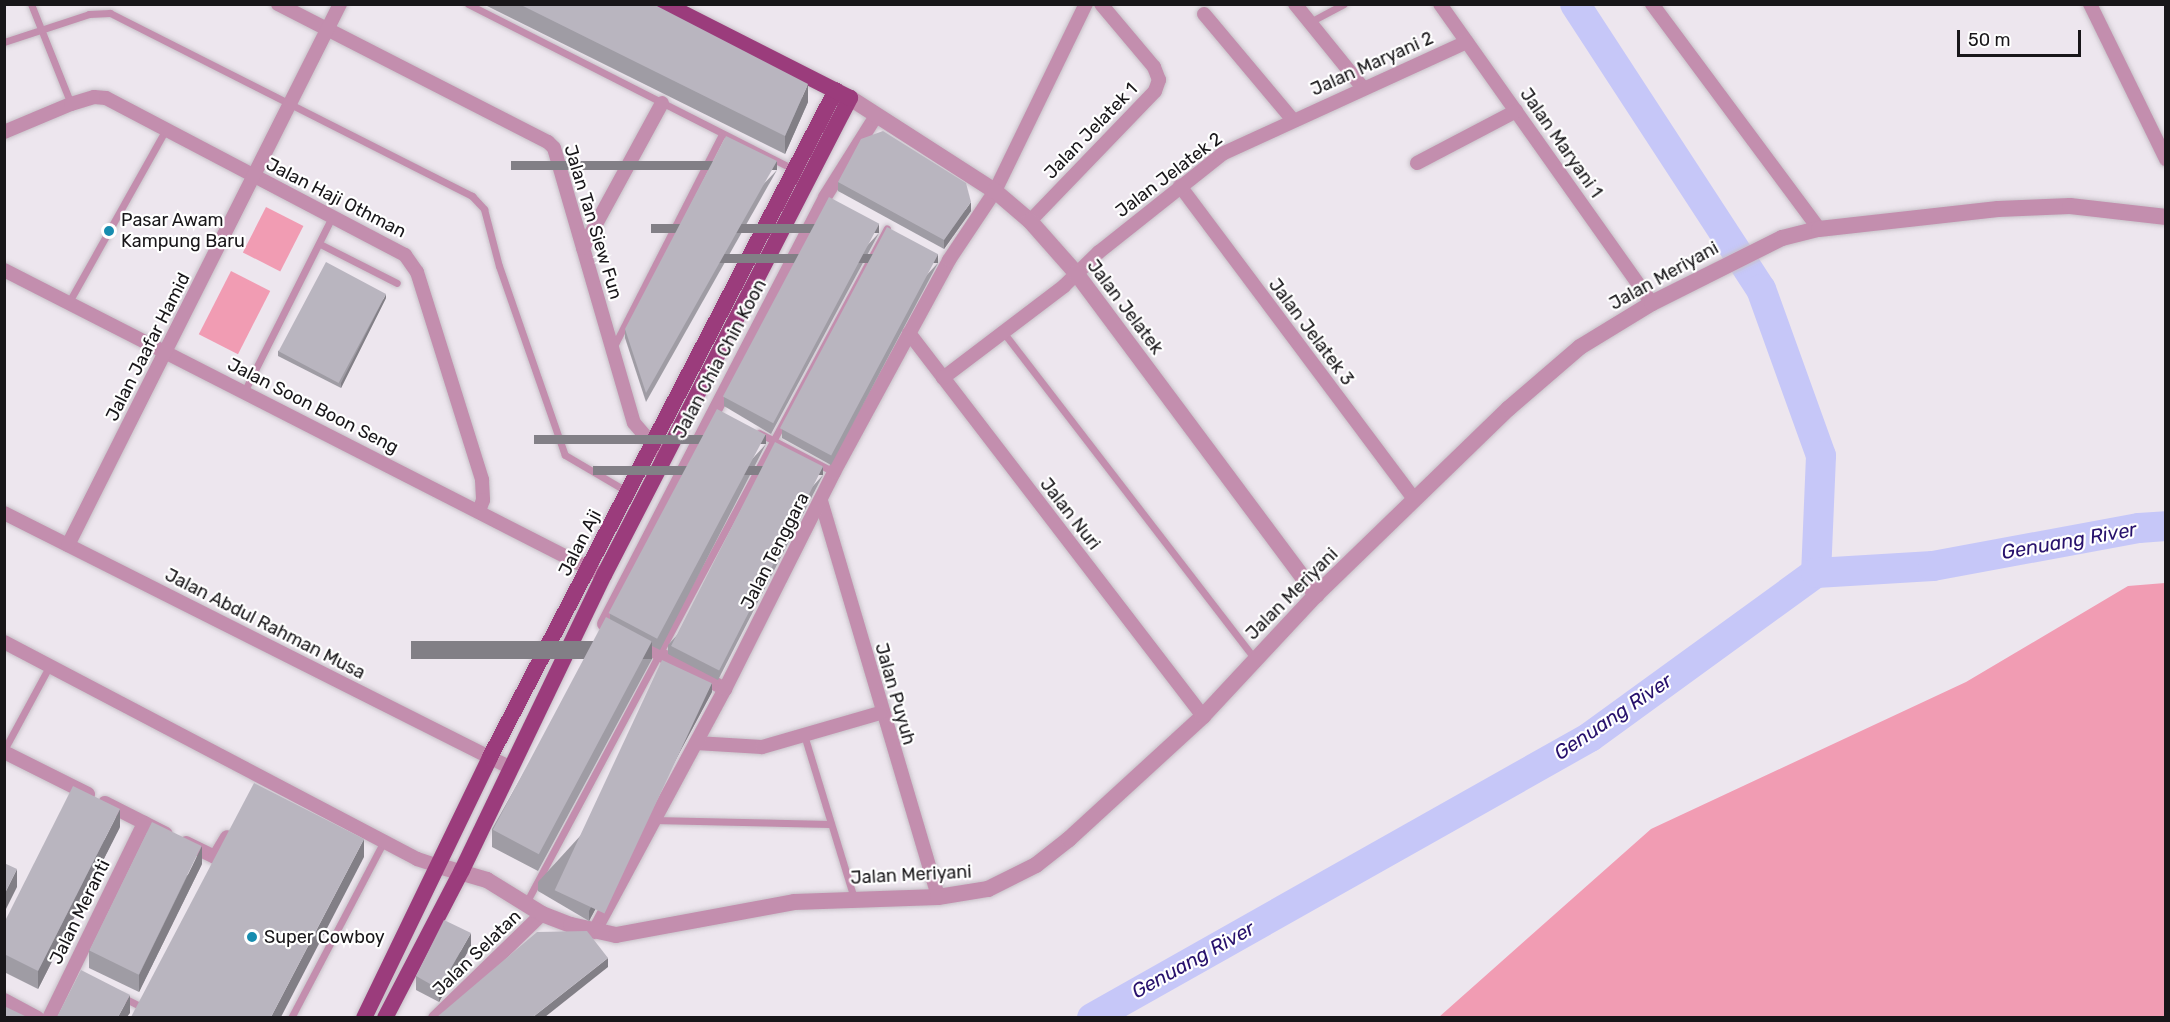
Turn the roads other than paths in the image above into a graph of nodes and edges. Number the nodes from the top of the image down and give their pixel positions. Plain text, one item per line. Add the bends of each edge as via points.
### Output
1 (31, 4) edge
2 (278, 4) edge
3 (340, 4) edge
4 (468, 4) edge
5 (664, 4) edge
6 (1086, 4) edge
7 (1101, 4) edge
8 (1294, 4) edge
9 (1344, 4) edge
10 (1440, 4) edge
11 (1652, 4) edge
12 (2090, 4) edge
13 (1204, 14) dead end
14 (1308, 23) junction
15 (41, 29) junction
16 (328, 30) junction
17 (4, 42) edge
18 (1467, 42) junction
19 (1363, 88) junction
20 (843, 94) junction
21 (662, 103) junction
22 (71, 104) junction
23 (290, 104) junction
24 (1516, 111) junction
25 (876, 116) junction
26 (1292, 119) junction
27 (165, 131) junction
28 (4, 132) edge
29 (722, 134) junction
30 (2166, 159) edge
31 (1417, 163) dead end
32 (795, 170) junction
33 (254, 176) junction
34 (805, 186) junction
35 (1180, 186) junction
36 (995, 191) junction
37 (830, 200) junction
38 (333, 215) junction
39 (2166, 217) edge
40 (1030, 221) junction
41 (876, 223) edge
42 (887, 228) junction
43 (1819, 229) junction
44 (897, 233) edge
45 (320, 244) junction
46 (583, 248) junction
47 (4, 270) edge
48 (1076, 273) junction
49 (397, 283) dead end
50 (69, 302) junction
51 (1652, 303) junction
52 (1003, 332) junction
53 (909, 333) junction
54 (613, 349) junction
55 (166, 351) junction
56 (943, 378) junction
57 (244, 392) junction
58 (754, 430) edge
59 (773, 440) junction
60 (658, 451) junction
61 (834, 472) junction
62 (636, 495) junction
63 (1414, 499) junction
64 (821, 501) junction
65 (479, 511) junction
66 (4, 513) edge
67 (68, 545) junction
68 (596, 572) junction
69 (1317, 595) junction
70 (570, 606) junction
71 (585, 614) junction
72 (613, 629) junction
73 (4, 642) edge
74 (659, 653) junction
75 (1255, 659) junction
76 (50, 665) junction
77 (725, 689) junction
78 (880, 713) junction
79 (1203, 716) junction
80 (805, 738) junction
81 (696, 743) junction
82 (4, 751) edge
83 (490, 757) junction
84 (508, 767) junction
85 (653, 820) junction
86 (144, 823) junction
87 (830, 824) junction
88 (233, 826) edge
89 (384, 841) junction
90 (439, 867) junction
91 (462, 870) junction
92 (938, 897) junction
93 (854, 899) junction
94 (525, 904) junction
95 (542, 914) junction
96 (594, 932) junction
97 (112, 992) edge
98 (147, 996) edge
99 (4, 1000) edge
100 (141, 1007) junction
101 (38, 1017) edge
102 (49, 1017) edge
103 (136, 1017) edge
104 (291, 1017) edge
105 (364, 1017) edge
106 (385, 1017) edge
107 (435, 1017) edge

1 - 15 lane
2 - 16 street, Jalan Tan Siew Fun
3 - 16 street, Jalan Jaafar Hamid
4 - 21 lane
5 - 20 main road
6 - 36 street
7 - 40 street, Jalan Jelatek 1 via 1154,67 1159,80 1155,91
8 - 14 street
9 - 14 lane
10 - 18 street, Jalan Maryani 1
11 - 43 street
12 - 30 street
13 - 26 street
14 - 19 street
15 - 17 lane
15 - 22 lane
15 - 23 lane via 89,14 110,13
16 - 23 street, Jalan Jaafar Hamid
16 - 46 street, Jalan Tan Siew Fun via 548,142 554,148
18 - 19 street, Jalan Maryani 2
18 - 24 street, Jalan Maryani 1
19 - 26 street, Jalan Maryani 2
20 - 25 street, Jalan Jelatek
20 - 32 main road, Jalan Aji
20 - 34 main road, Jalan Aji
21 - 29 lane
21 - 46 street
22 - 27 street, Jalan Haji Othman via 94,97 106,98
22 - 28 street, Jalan Haji Othman
23 - 33 street, Jalan Jaafar Hamid
23 - 62 lane via 480,201 565,455
24 - 31 street
24 - 51 street, Jalan Maryani 1
25 - 36 street, Jalan Jelatek
25 - 37 street, Jalan Chia Chin Koon
26 - 35 street, Jalan Jelatek 2 via 1222,154
27 - 33 street, Jalan Haji Othman
27 - 50 lane
29 - 32 lane
29 - 54 lane
32 - 60 main road, Jalan Aji
33 - 38 street, Jalan Haji Othman
33 - 55 street, Jalan Jaafar Hamid
34 - 37 street
34 - 60 main road, Jalan Aji
35 - 48 street, Jalan Jelatek 2
35 - 63 street, Jalan Jelatek 3
36 - 40 street, Jalan Jelatek
36 - 53 street, Jalan Tenggara via 944,257
37 - 72 street, Jalan Chia Chin Koon via 719,412
38 - 45 lane
38 - 65 street, Jalan Haji Othman via 413,263 482,480
39 - 43 street, Jalan Meriyani via 2060,206
40 - 48 street, Jalan Jelatek
41 - 42 lane
42 - 44 lane
42 - 59 lane
43 - 51 street, Jalan Meriyani via 1782,238
45 - 49 lane
45 - 57 lane
46 - 54 street, Jalan Tan Siew Fun
47 - 50 street, Jalan Soon Boon Seng
48 - 52 street, Jalan Jelatek 2
48 - 69 street, Jalan Jelatek
50 - 55 street, Jalan Soon Boon Seng
51 - 63 street, Jalan Meriyani via 1562,362
52 - 56 street, Jalan Jelatek 2
52 - 75 lane
53 - 56 street, Jalan Nuri
53 - 61 street, Jalan Tenggara
54 - 60 street, Jalan Tan Siew Fun via 634,423
55 - 57 street, Jalan Soon Boon Seng
55 - 67 street, Jalan Jaafar Hamid
56 - 79 street, Jalan Nuri
57 - 65 street, Jalan Soon Boon Seng
58 - 59 lane
59 - 61 lane
59 - 74 lane
60 - 62 main road, Jalan Aji
61 - 64 street, Jalan Tenggara
62 - 68 main road, Jalan Aji
63 - 69 street, Jalan Meriyani
64 - 77 street, Jalan Tenggara
64 - 78 street, Jalan Puyuh
65 - 68 street, Jalan Soon Boon Seng
66 - 67 street, Jalan Abdul Rahman Musa
67 - 83 street, Jalan Abdul Rahman Musa
68 - 70 main road, Jalan Aji
68 - 71 main road, Jalan Aji
69 - 75 street, Jalan Meriyani
70 - 71 street
70 - 83 main road, Jalan Aji
71 - 72 street
71 - 84 main road, Jalan Aji
72 - 74 street
73 - 76 street
74 - 77 street
74 - 94 lane
75 - 79 street, Jalan Meriyani
76 - 82 lane
76 - 89 street via 259,781
77 - 81 street, Jalan Tenggara
78 - 80 street
78 - 92 street, Jalan Puyuh
79 - 92 street, Jalan Meriyani via 1069,840 1036,865 988,889
80 - 81 street via 762,747
80 - 87 lane
81 - 85 street, Jalan Tenggara
82 - 86 street
83 - 84 street, Jalan Abdul Rahman Musa
83 - 90 main road, Jalan Aji
84 - 91 main road, Jalan Aji
85 - 87 lane
85 - 96 street, Jalan Tenggara
86 - 88 street via 212,862
86 - 102 street, Jalan Meranti via 77,973
87 - 93 lane
89 - 90 street
89 - 104 lane
90 - 91 street, Jalan Meriyani
90 - 105 main road, Jalan Aji
91 - 94 street, Jalan Meriyani
91 - 106 main road, Jalan Aji
92 - 93 street, Jalan Meriyani
93 - 96 street, Jalan Meriyani via 754,908 616,934
94 - 95 street, Jalan Meriyani
95 - 96 street, Jalan Meriyani
95 - 107 street, Jalan Selatan
97 - 100 lane
98 - 100 lane
99 - 101 street
100 - 103 lane

